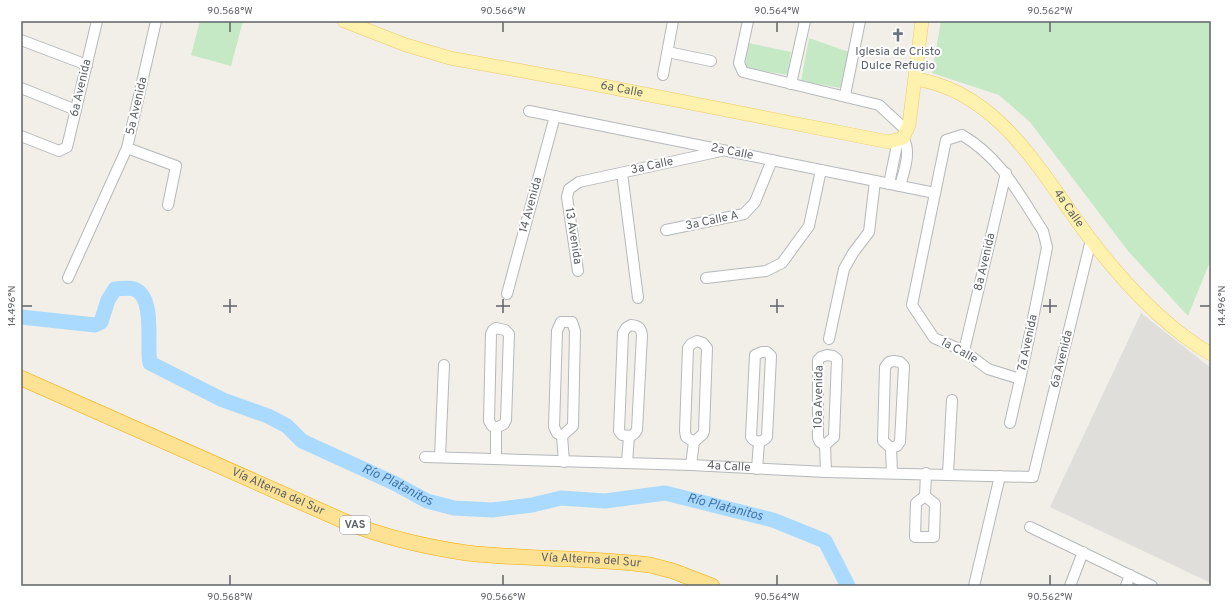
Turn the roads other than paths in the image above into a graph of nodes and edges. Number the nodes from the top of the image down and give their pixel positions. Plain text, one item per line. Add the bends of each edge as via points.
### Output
1 (97, 21) edge
2 (156, 21) edge
3 (344, 21) edge
4 (673, 21) edge
5 (748, 21) edge
6 (805, 21) edge
7 (860, 21) edge
8 (922, 21) edge
9 (21, 40) edge
10 (668, 52) junction
11 (711, 61) dead end
12 (87, 65) junction
13 (663, 75) dead end
14 (916, 79) junction
15 (791, 84) junction
16 (21, 88) edge
17 (845, 95) junction
18 (76, 110) junction
19 (529, 111) dead end
20 (555, 116) junction
21 (21, 136) edge
22 (902, 136) junction
23 (127, 148) junction
24 (725, 150) junction
25 (772, 160) junction
26 (821, 170) junction
27 (622, 173) junction
28 (1006, 173) junction
29 (874, 181) junction
30 (579, 182) joint
31 (889, 184) junction
32 (900, 186) junction
33 (935, 193) junction
34 (168, 205) dead end
35 (666, 230) dead end
36 (1091, 240) junction
37 (578, 271) dead end
38 (68, 278) dead end
39 (706, 278) dead end
40 (507, 294) dead end
41 (638, 298) dead end
42 (829, 339) dead end
43 (964, 351) junction
44 (1211, 354) edge
45 (444, 365) dead end
46 (21, 378) edge
47 (1020, 379) junction
48 (21, 389) edge
49 (952, 400) dead end
50 (1010, 423) dead end
51 (496, 428) junction
52 (562, 436) junction
53 (630, 436) junction
54 (694, 442) junction
55 (759, 442) junction
56 (825, 445) junction
57 (891, 448) junction
58 (424, 457) dead end
59 (440, 457) junction
60 (496, 459) junction
61 (564, 462) junction
62 (627, 463) junction
63 (691, 465) junction
64 (757, 469) junction
65 (826, 472) junction
66 (892, 473) junction
67 (926, 473) junction
68 (948, 474) junction
69 (1000, 476) junction
70 (1033, 477) joint
71 (925, 496) dead end
72 (1030, 527) dead end
73 (1083, 552) junction
74 (1130, 575) junction
75 (689, 586) edge
76 (712, 586) edge
77 (974, 586) edge
78 (1070, 586) edge
79 (1126, 586) edge
80 (1152, 586) edge

1 - 12 street, 6a Avenida
2 - 23 street, 5a Avenida
3 - 22 main road, 6a Calle via 406,45 450,58 868,139 889,142
4 - 10 street
5 - 15 street via 740,69 744,73
6 - 15 street
7 - 17 street
8 - 14 main road
9 - 12 street
10 - 11 street
10 - 13 street
12 - 18 street, 6a Avenida
14 - 22 main road
14 - 36 main road, 4a Calle via 962,94 990,112 1026,152
15 - 17 street
16 - 18 street
17 - 22 street via 879,105
18 - 21 street, 6a Avenida via 67,147 59,151
19 - 20 street, 2a Calle
20 - 24 street, 2a Calle
20 - 40 street, 14 Avenida
22 - 31 street
22 - 32 street via 907,152
23 - 34 street, 5a Avenida via 176,166
23 - 38 street
24 - 25 street, 2a Calle
24 - 27 street, 3a Calle
25 - 26 street, 2a Calle
25 - 35 street, 3a Calle A via 755,202 744,214
26 - 29 street, 2a Calle
26 - 39 street via 809,226 782,263 766,271
27 - 30 street, 3a Calle
27 - 41 street
28 - 33 street via 980,146 962,136 946,140
28 - 43 street, 8a Avenida
28 - 47 street, 7a Avenida via 1043,231 1047,247
29 - 31 street, 2a Calle
29 - 42 street via 869,232 844,269
30 - 37 street, 13 Avenida via 569,189 567,197
31 - 32 street, 2a Calle
32 - 33 street, 2a Calle
33 - 43 street, 1a Calle via 912,305 934,338
36 - 44 main road, 4a Calle via 1145,302 1179,332
36 - 70 street, 6a Avenida
43 - 47 street, 1a Calle via 988,369
45 - 59 street
46 - 76 highway, Vía Alterna del Sur / VAS via 346,522 386,536 468,553 650,565
47 - 50 street, 7a Avenida
48 - 75 highway, Vía Alterna del Sur / VAS via 341,531 384,545 467,562 640,572
49 - 68 street
51 - 51 street via 506,420 509,334 500,328 492,330 491,334 489,421
51 - 60 street
52 - 52 street via 573,426 575,331 572,322 561,322 557,331 554,427
52 - 61 street
53 - 53 street via 622,435 620,431 623,333 631,325 642,329 642,335 637,430
53 - 62 street
54 - 54 street via 704,430 707,348 697,340 688,348 685,430 686,437
54 - 63 street
55 - 55 street via 767,437 770,378 770,356 767,352 755,355 751,437
55 - 64 street
56 - 56 street, 10a Avenida via 834,437 837,359 827,355 818,360 818,438
56 - 65 street, 10a Avenida
57 - 57 street via 900,442 904,366 894,361 885,367 883,442
57 - 66 street
58 - 59 street, 4a Calle
59 - 60 street, 4a Calle
60 - 61 street, 4a Calle
61 - 62 street, 4a Calle
62 - 63 street, 4a Calle
63 - 64 street, 4a Calle
64 - 65 street, 4a Calle
65 - 66 street, 4a Calle
66 - 67 street, 4a Calle
67 - 68 street, 4a Calle
67 - 71 street
68 - 69 street, 4a Calle
69 - 70 street, 4a Calle
69 - 77 street
72 - 73 street
73 - 74 street
73 - 78 street
74 - 79 street
74 - 80 street

